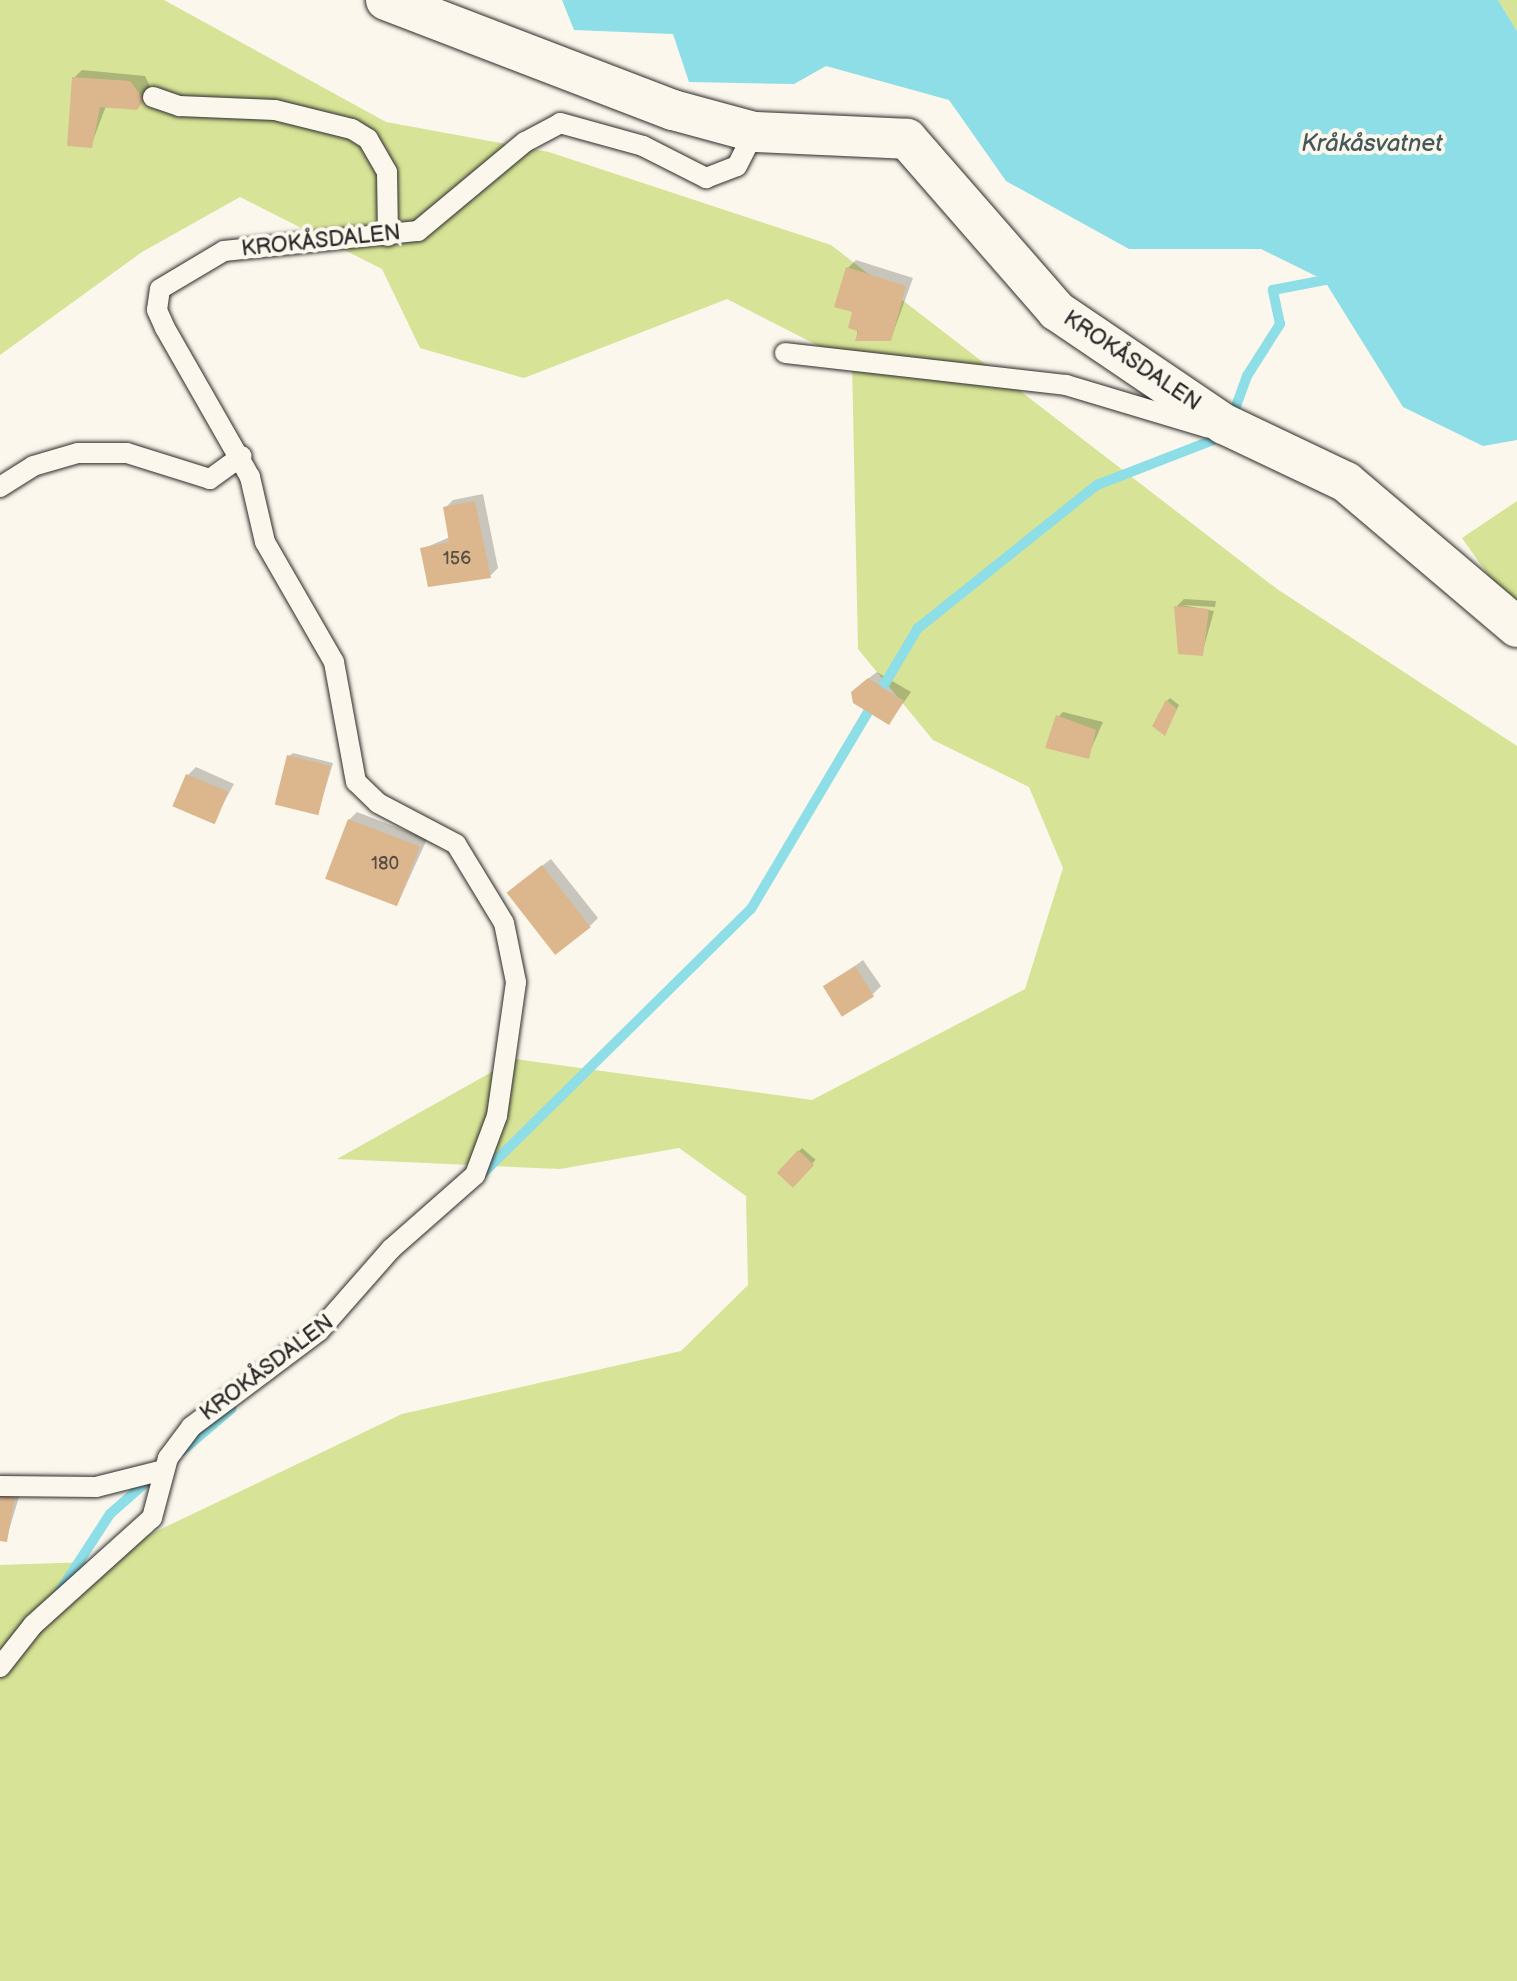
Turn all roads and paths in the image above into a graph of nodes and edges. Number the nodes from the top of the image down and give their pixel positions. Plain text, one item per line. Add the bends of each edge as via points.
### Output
1 (386, 0) edge
2 (153, 97) dead end
3 (754, 132) junction
4 (388, 236) junction
5 (785, 353) dead end
6 (1224, 424) junction
7 (242, 456) junction
8 (0, 487) edge
9 (1517, 627) edge
10 (163, 1470) junction
11 (0, 1486) edge
12 (0, 1667) edge

1 - 3 street, KROKÅSDALEN via 673,110
2 - 4 lane via 179,106 275,110 352,129 368,139 387,172
3 - 4 lane, KROKÅSDALEN via 737,166 706,178 643,146 560,123 525,142 418,231
3 - 6 street, KROKÅSDALEN via 907,139 1057,311
4 - 7 lane, KROKÅSDALEN via 224,251 160,289 165,328
5 - 6 lane via 1066,385 1211,429
6 - 9 street, KROKÅSDALEN via 1346,482
7 - 8 lane via 231,470 197,478 127,453 78,453 33,466
7 - 10 lane, KROKÅSDALEN via 265,542 334,662 356,782 464,853 504,923 516,982 497,1116 475,1175 391,1249 319,1331 191,1427
10 - 11 lane via 96,1487
10 - 12 lane, KROKÅSDALEN via 152,1518 33,1625

